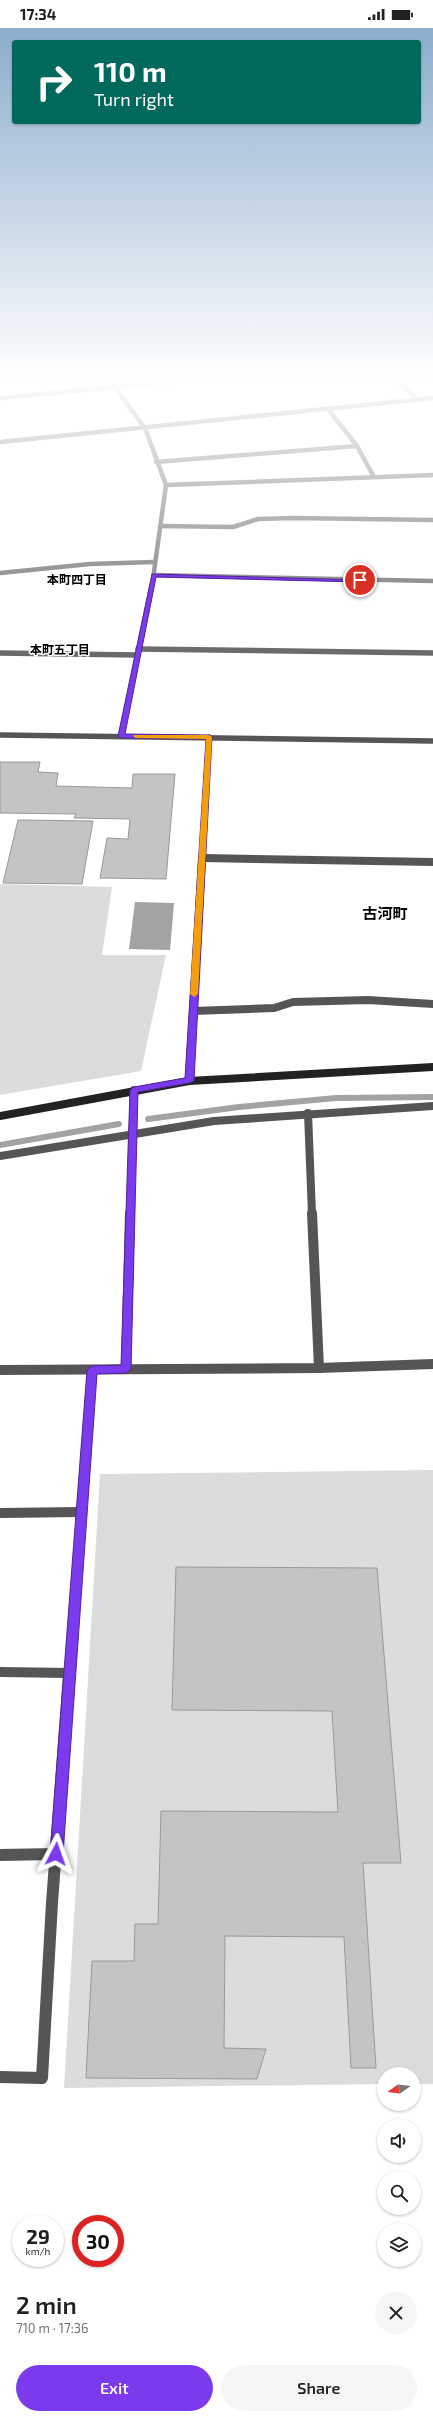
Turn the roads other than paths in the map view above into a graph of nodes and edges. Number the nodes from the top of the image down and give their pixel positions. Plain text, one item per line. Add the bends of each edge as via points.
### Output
1 (165, 482) edge
2 (243, 482) edge
3 (166, 485) junction
4 (433, 520) edge
5 (160, 526) junction
6 (154, 562) junction
7 (0, 573) edge
8 (154, 575) junction
9 (433, 581) edge
10 (138, 649) junction
11 (0, 652) edge
12 (433, 653) edge
13 (137, 655) junction
14 (0, 735) edge
15 (121, 736) junction
16 (209, 737) junction
17 (433, 740) edge
18 (203, 858) junction
19 (433, 862) edge
20 (433, 1004) edge
21 (193, 1011) junction
22 (433, 1067) edge
23 (189, 1081) junction
24 (134, 1090) junction
25 (433, 1106) edge
26 (308, 1113) junction
27 (0, 1116) edge
28 (133, 1135) junction
29 (0, 1156) edge
30 (433, 1364) edge
31 (319, 1368) junction
32 (126, 1369) junction
33 (0, 1370) edge
34 (92, 1370) junction
35 (81, 1512) junction
36 (0, 1513) edge
37 (0, 1672) edge
38 (70, 1673) junction
39 (56, 1854) junction
40 (0, 1855) edge
41 (0, 2077) edge

1 - 3 street
2 - 3 street
3 - 5 street
4 - 5 street via 293,518 258,519 233,527
5 - 6 street
6 - 7 street via 90,564
6 - 8 street
8 - 9 street
8 - 10 street
10 - 12 street
10 - 13 street
11 - 13 street
13 - 15 street
14 - 15 street
15 - 16 street
16 - 17 street
16 - 18 street
18 - 19 street
18 - 21 street
20 - 21 street via 368,1000 293,1002 274,1008
21 - 23 street
22 - 23 street
23 - 24 street
24 - 27 street
24 - 28 street
25 - 26 street
26 - 28 street via 214,1121
26 - 31 street
28 - 29 street
28 - 32 street
30 - 31 street
31 - 32 street
32 - 34 street
33 - 34 street
34 - 35 street
35 - 36 street
35 - 38 street
37 - 38 street
38 - 39 street
39 - 40 street
39 - 41 street via 42,2078

